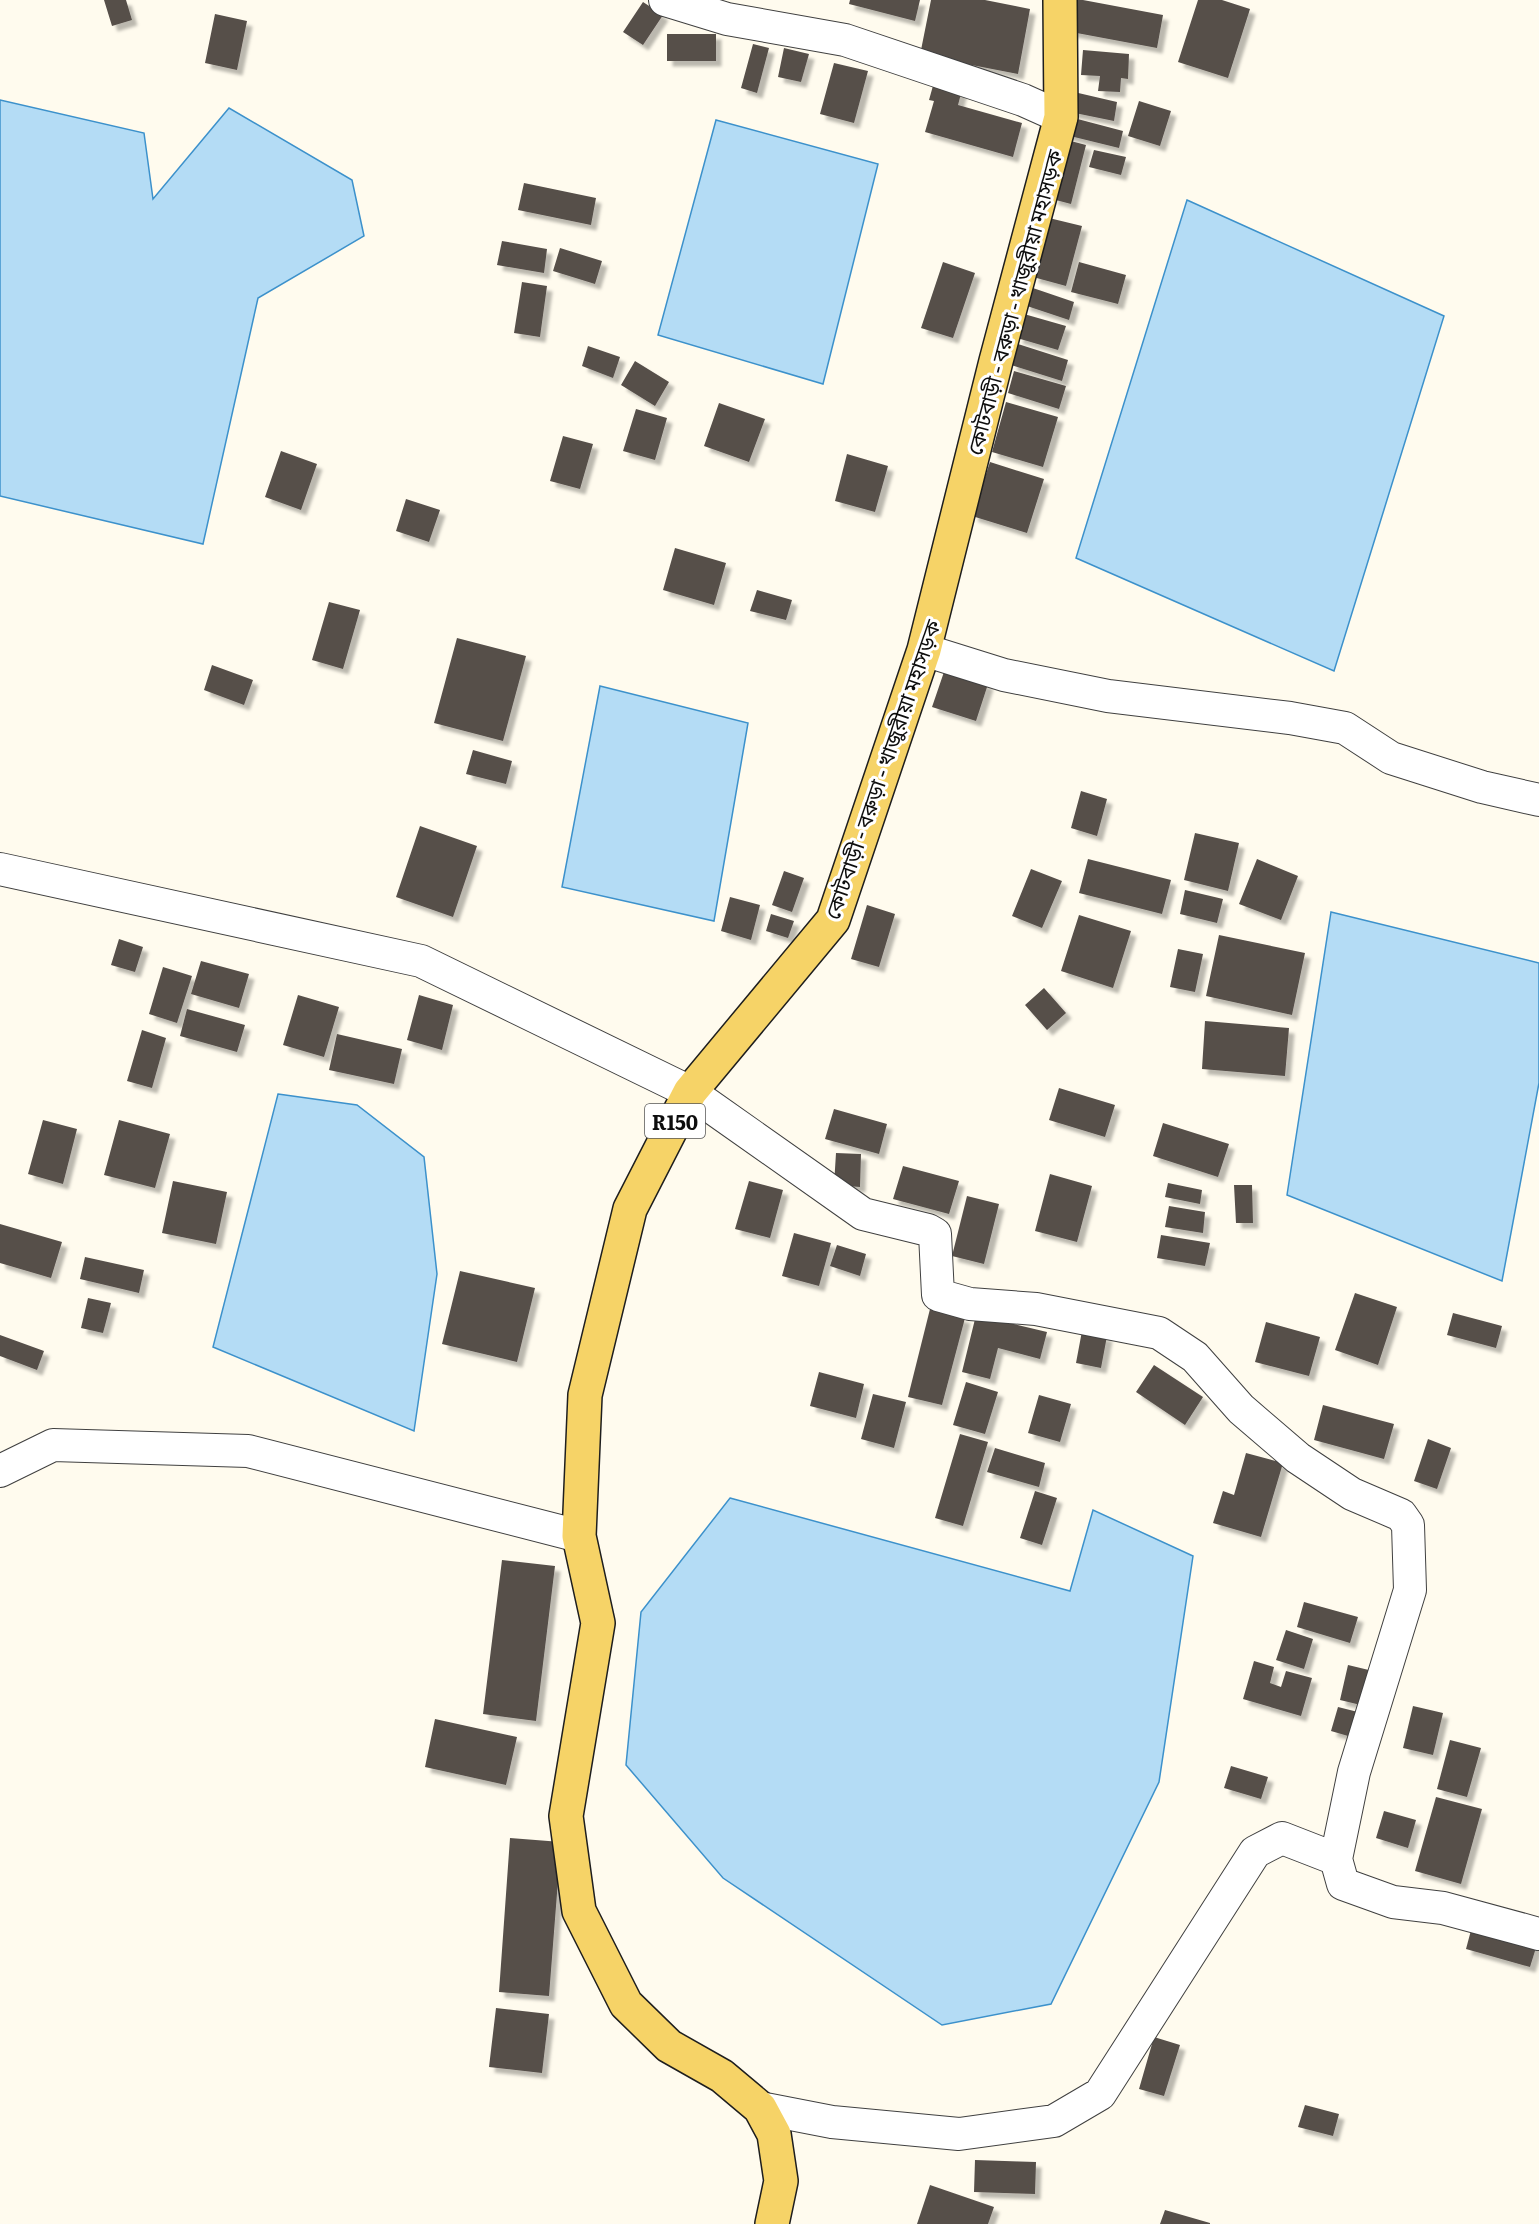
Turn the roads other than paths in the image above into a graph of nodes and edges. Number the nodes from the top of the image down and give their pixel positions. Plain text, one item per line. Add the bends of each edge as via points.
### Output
1 (665, 0) edge
2 (1060, 0) edge
3 (1061, 117) junction
4 (924, 650) junction
5 (1539, 800) edge
6 (0, 868) edge
7 (690, 1092) junction
8 (0, 1472) edge
9 (579, 1536) junction
10 (1335, 1859) junction
11 (1539, 1934) edge
12 (760, 2108) junction
13 (772, 2224) edge

1 - 3 street via 727,19 845,40
2 - 3 main road, কোটবাড়ী - বরুড়া - খাজুরীয়া মহাসড়ক / R150
3 - 4 main road, কোটবাড়ী - বরুড়া - খাজুরীয়া মহাসড়ক / R150
4 - 5 street via 1004,675 1108,696 1345,728 1391,758 1482,787
4 - 7 main road, কোটবাড়ী - বরুড়া - খাজুরীয়া মহাসড়ক / R150 via 833,920
6 - 7 street via 421,962
7 - 9 main road, কোটবাড়ী - বরুড়া - খাজুরীয়া মহাসড়ক / R150 via 630,1209 585,1395
7 - 10 street via 863,1214 935,1234 938,1295 970,1304 1036,1309 1159,1333 1195,1357 1241,1409 1298,1458 1352,1494 1401,1515 1408,1525 1410,1590 1354,1772
8 - 9 street via 53,1445 248,1451
9 - 12 main road, কোটবাড়ী - বরুড়া - খাজুরীয়া মহাসড়ক / R150 via 598,1623 566,1816 579,1911 626,2004 669,2046 722,2076
10 - 11 street via 1343,1884 1393,1902 1443,1908
10 - 12 street via 1282,1838 1255,1852 1100,2094 1054,2121 959,2134 832,2121
12 - 13 main road, কোটবাড়ী - বরুড়া - খাজুরীয়া মহাসড়ক / R150 via 774,2134 781,2181

